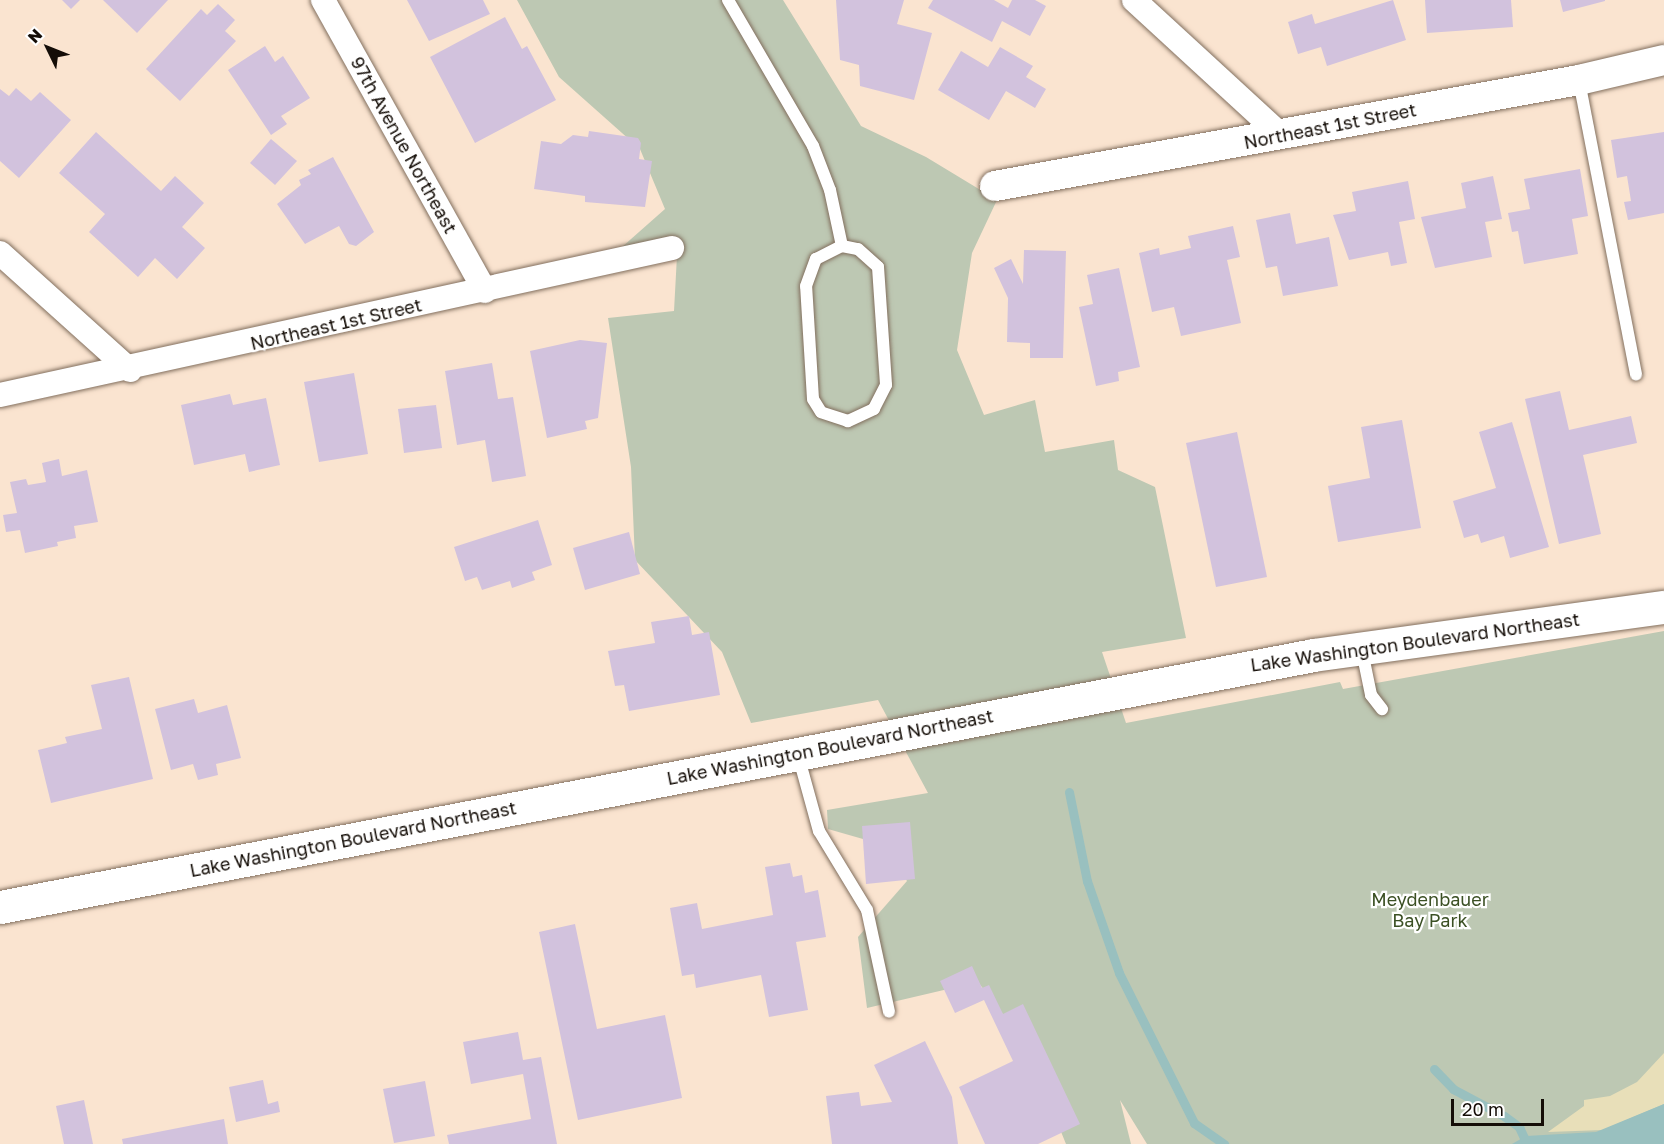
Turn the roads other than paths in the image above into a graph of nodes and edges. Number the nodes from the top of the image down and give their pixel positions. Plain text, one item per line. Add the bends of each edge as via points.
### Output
1 (322, 0) edge
2 (728, 0) edge
3 (1134, 0) edge
4 (1664, 60) edge
5 (1579, 80) junction
6 (1282, 136) junction
7 (995, 186) dead end
8 (842, 246) junction
9 (672, 248) dead end
10 (0, 253) edge
11 (485, 291) junction
12 (130, 370) junction
13 (1636, 375) dead end
14 (0, 394) edge
15 (1664, 607) edge
16 (1361, 646) junction
17 (1382, 709) dead end
18 (797, 754) junction
19 (0, 907) edge
20 (889, 1012) dead end

1 - 11 street, 97th Avenue Northeast
2 - 8 lane via 813,146 830,190
3 - 6 street
4 - 5 street, Northeast 1st Street
5 - 6 street, Northeast 1st Street
5 - 13 lane
6 - 7 street, Northeast 1st Street
8 - 8 lane via 816,259 806,286 813,399 821,412 848,421 874,409 886,385 878,267 858,249
9 - 11 street, Northeast 1st Street
10 - 12 street
11 - 12 street, Northeast 1st Street
12 - 14 street, Northeast 1st Street
15 - 16 main road, Lake Washington Boulevard Northeast
16 - 17 lane via 1371,695
16 - 18 main road, Lake Washington Boulevard Northeast
18 - 19 main road, Lake Washington Boulevard Northeast
18 - 20 lane via 819,831 867,910

